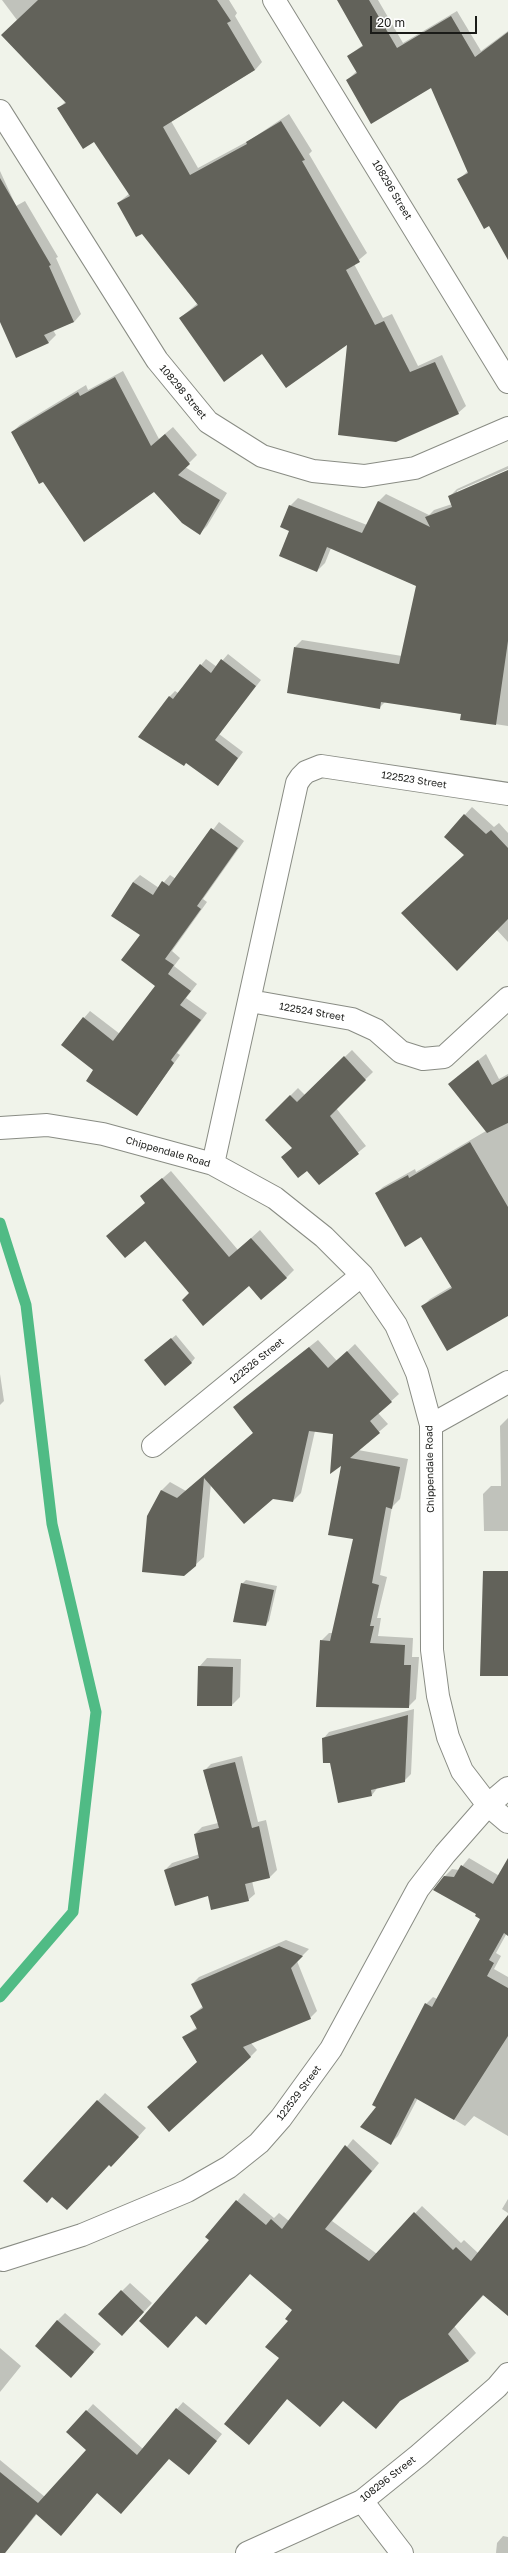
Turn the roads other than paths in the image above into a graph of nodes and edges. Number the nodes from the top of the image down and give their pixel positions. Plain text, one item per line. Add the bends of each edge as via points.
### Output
1 (274, 0) edge
2 (0, 111) edge
3 (508, 382) edge
4 (508, 428) edge
5 (508, 794) edge
6 (508, 998) edge
7 (250, 1001) junction
8 (0, 1128) edge
9 (213, 1164) junction
10 (362, 1275) junction
11 (508, 1382) edge
12 (431, 1425) junction
13 (153, 1446) dead end
14 (508, 1788) edge
15 (488, 1805) junction
16 (508, 1822) edge
17 (3, 2260) dead end
18 (508, 2374) edge
19 (362, 2501) junction
20 (247, 2553) edge
21 (402, 2553) edge

1 - 3 street, 108296 Street
2 - 4 street, 108298 Street via 157,360 208,422 262,456 313,471 364,476 416,468
5 - 7 street, 122523 Street via 321,766 306,772 298,783
6 - 7 street, 122524 Street via 444,1056 423,1059 401,1052 376,1030 352,1019
7 - 9 street
8 - 9 street, Chippendale Road via 47,1125 103,1134
9 - 10 street, Chippendale Road via 275,1198 324,1237
10 - 12 street, Chippendale Road via 396,1325 417,1373
10 - 13 street, 122526 Street
11 - 12 street
12 - 15 street, Chippendale Road via 432,1650 438,1696 448,1737 462,1771
14 - 15 street, 122529 Street
15 - 16 street, Chippendale Road
15 - 17 street, 122529 Street via 445,1854 418,1890 331,2049 281,2118 259,2143 229,2167 187,2191 82,2235
18 - 19 street, 108296 Street via 497,2387 419,2455
19 - 20 street, 108296 Street
19 - 21 street

